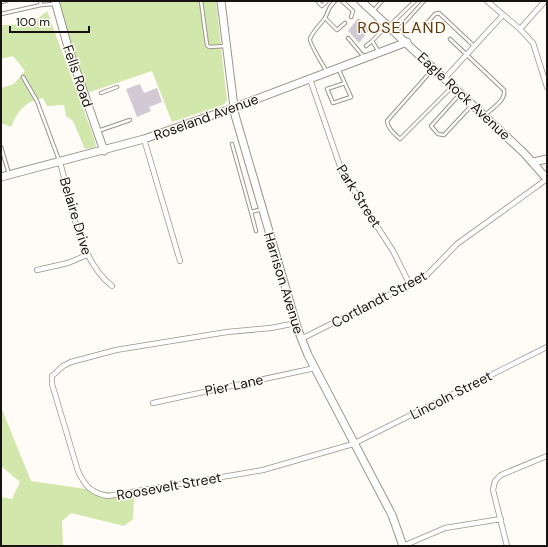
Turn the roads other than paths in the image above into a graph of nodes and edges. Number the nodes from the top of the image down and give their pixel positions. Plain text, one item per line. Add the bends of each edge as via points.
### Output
1 (6, 1) edge
2 (40, 1) edge
3 (201, 1) edge
4 (221, 1) edge
5 (327, 1) edge
6 (335, 1) edge
7 (342, 1) edge
8 (361, 1) edge
9 (382, 1) edge
10 (415, 1) edge
11 (487, 1) edge
12 (545, 1) edge
13 (1, 2) edge
14 (318, 2) dead end
15 (424, 2) edge
16 (55, 3) edge
17 (41, 5) junction
18 (373, 11) junction
19 (1, 14) edge
20 (503, 15) junction
21 (351, 17) dead end
22 (325, 18) junction
23 (345, 23) dead end
24 (426, 24) dead end
25 (389, 26) junction
26 (520, 29) junction
27 (381, 32) dead end
28 (396, 32) junction
29 (348, 38) dead end
30 (450, 39) dead end
31 (372, 41) junction
32 (407, 42) junction
33 (226, 46) junction
34 (366, 46) dead end
35 (474, 46) junction
36 (379, 52) junction
37 (467, 54) junction
38 (364, 58) junction
39 (338, 68) junction
40 (435, 68) junction
41 (327, 72) junction
42 (23, 77) dead end
43 (445, 78) junction
44 (310, 79) junction
45 (345, 83) junction
46 (453, 86) junction
47 (547, 87) edge
48 (117, 88) dead end
49 (101, 93) dead end
50 (461, 93) junction
51 (473, 104) junction
52 (233, 108) junction
53 (484, 115) junction
54 (130, 120) dead end
55 (97, 131) junction
56 (144, 139) junction
57 (232, 144) dead end
58 (1, 147) edge
59 (104, 151) junction
60 (547, 159) edge
61 (60, 162) junction
62 (533, 162) junction
63 (9, 175) junction
64 (1, 177) edge
65 (547, 179) edge
66 (262, 208) junction
67 (251, 212) junction
68 (256, 232) dead end
69 (87, 256) junction
70 (180, 261) dead end
71 (36, 270) dead end
72 (410, 285) junction
73 (112, 286) dead end
74 (295, 321) junction
75 (301, 339) junction
76 (547, 347) edge
77 (315, 368) junction
78 (153, 403) dead end
79 (355, 443) junction
80 (547, 456) edge
81 (502, 519) junction
82 (403, 546) edge
83 (507, 546) edge

1 - 13 lane
2 - 17 lane
3 - 33 lane via 207,45
4 - 33 street, Harrison Avenue
5 - 14 lane via 322,6
6 - 22 lane
7 - 21 lane via 353,11
8 - 18 street, Eagle Rock Avenue
9 - 18 lane
10 - 25 lane
11 - 20 street
12 - 26 street
15 - 28 lane
16 - 17 lane
16 - 55 street, Fells Road
17 - 19 lane
18 - 25 street, Eagle Rock Avenue
20 - 26 street
20 - 35 street
22 - 23 lane via 338,30
22 - 41 lane via 310,39 310,43
24 - 35 lane via 439,13
25 - 28 street, Eagle Rock Avenue
26 - 47 street via 533,43
27 - 31 lane
28 - 32 street, Eagle Rock Avenue
29 - 38 lane
30 - 37 lane
31 - 34 lane
31 - 36 lane
32 - 36 street, Roseland Avenue
32 - 40 street, Eagle Rock Avenue
33 - 52 street, Harrison Avenue
35 - 37 street
36 - 38 street, Roseland Avenue
37 - 43 street
37 - 53 lane via 504,90 502,100
38 - 39 street, Roseland Avenue
39 - 41 street, Roseland Avenue
39 - 45 lane
40 - 43 street, Eagle Rock Avenue
40 - 46 lane via 386,121 392,131 400,139
41 - 44 street, Roseland Avenue
42 - 61 lane via 37,101
43 - 46 street, Eagle Rock Avenue
44 - 52 street, Roseland Avenue
44 - 72 street, Park Street via 342,172 393,251
45 - 45 lane via 351,97 333,103 327,89
46 - 50 street, Eagle Rock Avenue
48 - 49 lane
50 - 51 street, Eagle Rock Avenue
50 - 51 lane via 431,126 432,129 442,135
51 - 53 street, Eagle Rock Avenue
52 - 56 street, Roseland Avenue
52 - 66 street, Harrison Avenue
53 - 62 street, Eagle Rock Avenue
54 - 55 lane
55 - 59 street, Fells Road
56 - 59 street, Roseland Avenue
56 - 70 street
57 - 67 lane
58 - 63 lane
59 - 61 street, Roseland Avenue
60 - 62 street
61 - 63 street, Roseland Avenue
61 - 69 street, Belaire Drive
62 - 65 street, Eagle Rock Avenue
63 - 64 street, Roseland Avenue
65 - 72 street, Cortlandt Street via 457,244 431,272
66 - 67 lane
66 - 74 street, Harrison Avenue
67 - 68 lane
69 - 71 street
69 - 73 street, Belaire Drive via 99,274
72 - 75 street, Cortlandt Street
74 - 75 street, Harrison Avenue
74 - 79 street, Roosevelt Street via 271,328 227,332 116,350 63,366 52,376 52,384 78,472 84,484 94,492 108,496 263,470
75 - 77 street, Harrison Avenue
76 - 79 street, Lincoln Street
77 - 78 street, Pier Lane
77 - 79 street, Harrison Avenue
79 - 82 street, Harrison Avenue via 392,515
80 - 81 street via 505,473 495,481 493,490
81 - 82 street via 445,528
81 - 83 street

